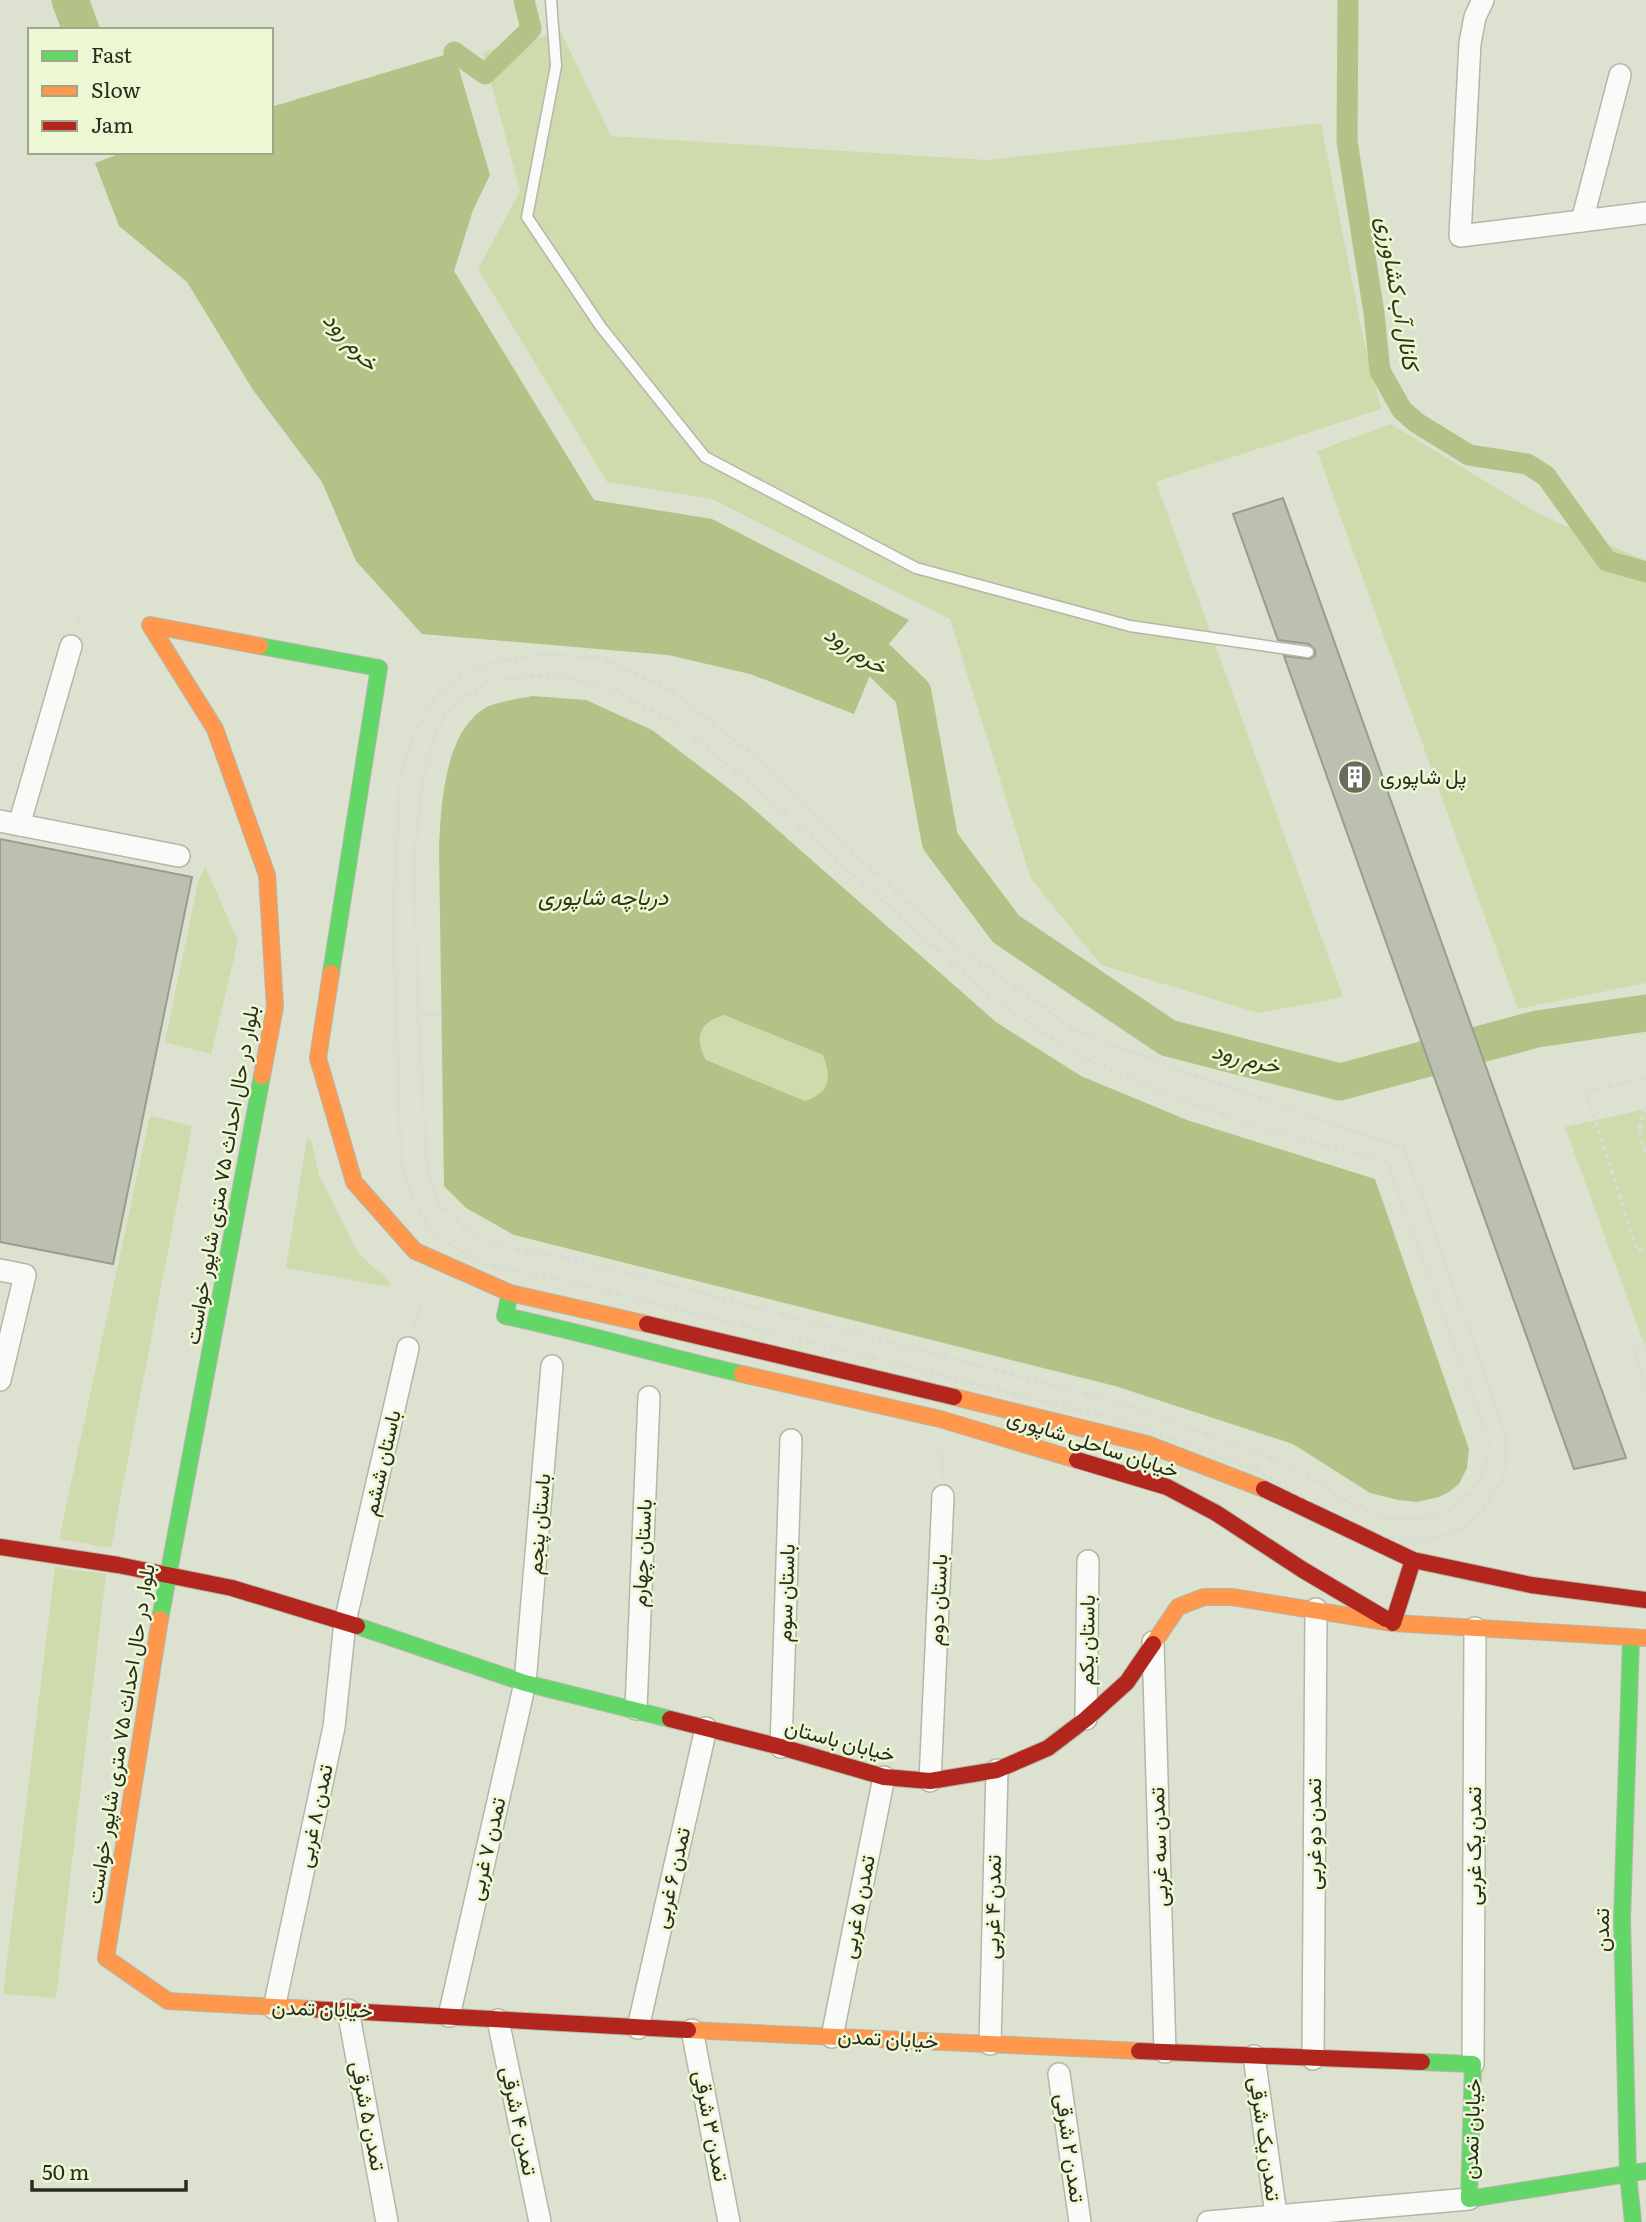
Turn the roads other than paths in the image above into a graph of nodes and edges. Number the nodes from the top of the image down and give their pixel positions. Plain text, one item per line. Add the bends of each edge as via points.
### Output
1 (551, 0) edge
2 (1483, 0) edge
3 (1620, 75) dead end
4 (1646, 213) edge
5 (1582, 221) junction
6 (71, 646) dead end
7 (1308, 652) dead end
8 (10, 823) edge
9 (179, 856) dead end
10 (0, 1270) edge
11 (510, 1293) junction
12 (408, 1348) road end
13 (552, 1366) dead end
14 (0, 1380) edge
15 (945, 1394) junction
16 (649, 1397) dead end
17 (940, 1419) junction
18 (791, 1440) dead end
19 (943, 1496) road end
20 (0, 1547) edge
21 (1413, 1560) junction
22 (1088, 1561) dead end
23 (167, 1574) junction
24 (1646, 1601) edge
25 (1316, 1609) junction
26 (345, 1622) junction
27 (1393, 1623) junction
28 (1475, 1628) junction
29 (1639, 1638) edge
30 (1153, 1642) junction
31 (525, 1683) junction
32 (636, 1709) junction
33 (1086, 1719) junction
34 (706, 1728) junction
35 (781, 1746) junction
36 (997, 1770) junction
37 (884, 1777) junction
38 (930, 1781) junction
39 (168, 2001) joint
40 (274, 2008) junction
41 (348, 2010) junction
42 (449, 2016) junction
43 (498, 2020) junction
44 (638, 2028) junction
45 (692, 2030) junction
46 (832, 2036) junction
47 (990, 2044) junction
48 (1165, 2052) junction
49 (1254, 2056) junction
50 (1312, 2059) junction
51 (1474, 2064) junction
52 (1059, 2074) dead end
53 (1646, 2171) edge
54 (1628, 2175) junction
55 (1469, 2199) junction
56 (1277, 2219) edge
57 (387, 2222) edge
58 (540, 2222) edge
59 (729, 2222) edge
60 (1080, 2222) edge
61 (1208, 2222) edge
62 (1633, 2222) edge

1 - 7 lane via 556,66 527,217 601,327 705,457 916,568 1130,626
2 - 5 street via 1470,43 1460,236
3 - 5 street
4 - 5 street
6 - 8 street
8 - 9 street
10 - 14 street via 25,1275
11 - 15 street, خیابان ساحلی شاپوری
11 - 17 street, خیابان ساحلی شاپوری via 505,1317
11 - 23 street, بلوار در حال احداث ۷۵ متری شاپور خواست via 415,1251 354,1182 318,1058 379,668 150,625 215,729 267,874 275,1007
12 - 26 street, باستان ششم
13 - 31 street, باستان پنجم
15 - 17 street
15 - 21 street, خیابان ساحلی شاپوری via 1147,1444 1258,1486
16 - 32 street, باستان چهارم
17 - 27 street, خیابان ساحلی شاپوری via 1167,1486
18 - 35 street, باستان سوم
19 - 38 street, باستان دوم
20 - 23 street, خیابان باستان
21 - 24 street, خیابان ساحلی شاپوری via 1531,1585
21 - 27 street
22 - 33 street, باستان یکم
23 - 26 street, خیابان باستان
23 - 39 street, بلوار در حال احداث ۷۵ متری شاپور خواست via 106,1958
25 - 27 street, خیابان باستان
25 - 30 street, خیابان باستان via 1204,1597 1178,1607
25 - 50 street, تمدن دو غربی
26 - 31 street, خیابان باستان
26 - 40 street, تمدن ۸ غربی via 334,1727
27 - 28 street, خیابان ساحلی شاپوری
28 - 29 street, خیابان ساحلی شاپوری
28 - 51 street, تمدن یک غربی
29 - 54 street, تمدن via 1622,1919
30 - 33 street, خیابان باستان via 1127,1682
30 - 48 street, تمدن سه غربی
31 - 32 street, خیابان باستان
31 - 42 street, تمدن ۷ غربی
32 - 34 street, خیابان باستان
33 - 36 street, خیابان باستان via 1048,1748
34 - 35 street, خیابان باستان
34 - 44 street, تمدن ۶ غربی
35 - 37 street, خیابان باستان
36 - 38 street, خیابان باستان
36 - 47 street, تمدن ۴ غربی
37 - 38 street, خیابان باستان
37 - 46 street, تمدن ۵ غربی
39 - 40 street, خیابان تمدن
40 - 41 street, خیابان تمدن
41 - 42 street, خیابان تمدن
41 - 57 street, تمدن ۵ شرقی
42 - 43 street, خیابان تمدن
43 - 44 street, خیابان تمدن
43 - 58 street, تمدن ۴ شرقی
44 - 45 street, خیابان تمدن
45 - 46 street, خیابان تمدن
45 - 59 street, تمدن ۳ شرقی
46 - 47 street, خیابان تمدن
47 - 48 street, خیابان تمدن
48 - 49 street, خیابان تمدن
49 - 50 street, خیابان تمدن
49 - 56 street, تمدن یک شرقی
50 - 51 street, خیابان تمدن
51 - 55 street, خیابان تمدن
52 - 60 street, تمدن ۲ شرقی
53 - 54 street, خیابان تمدن
54 - 55 street, خیابان تمدن
54 - 62 street, تمدن
55 - 56 street, خیابان تمدن
56 - 61 street, خیابان تمدن

